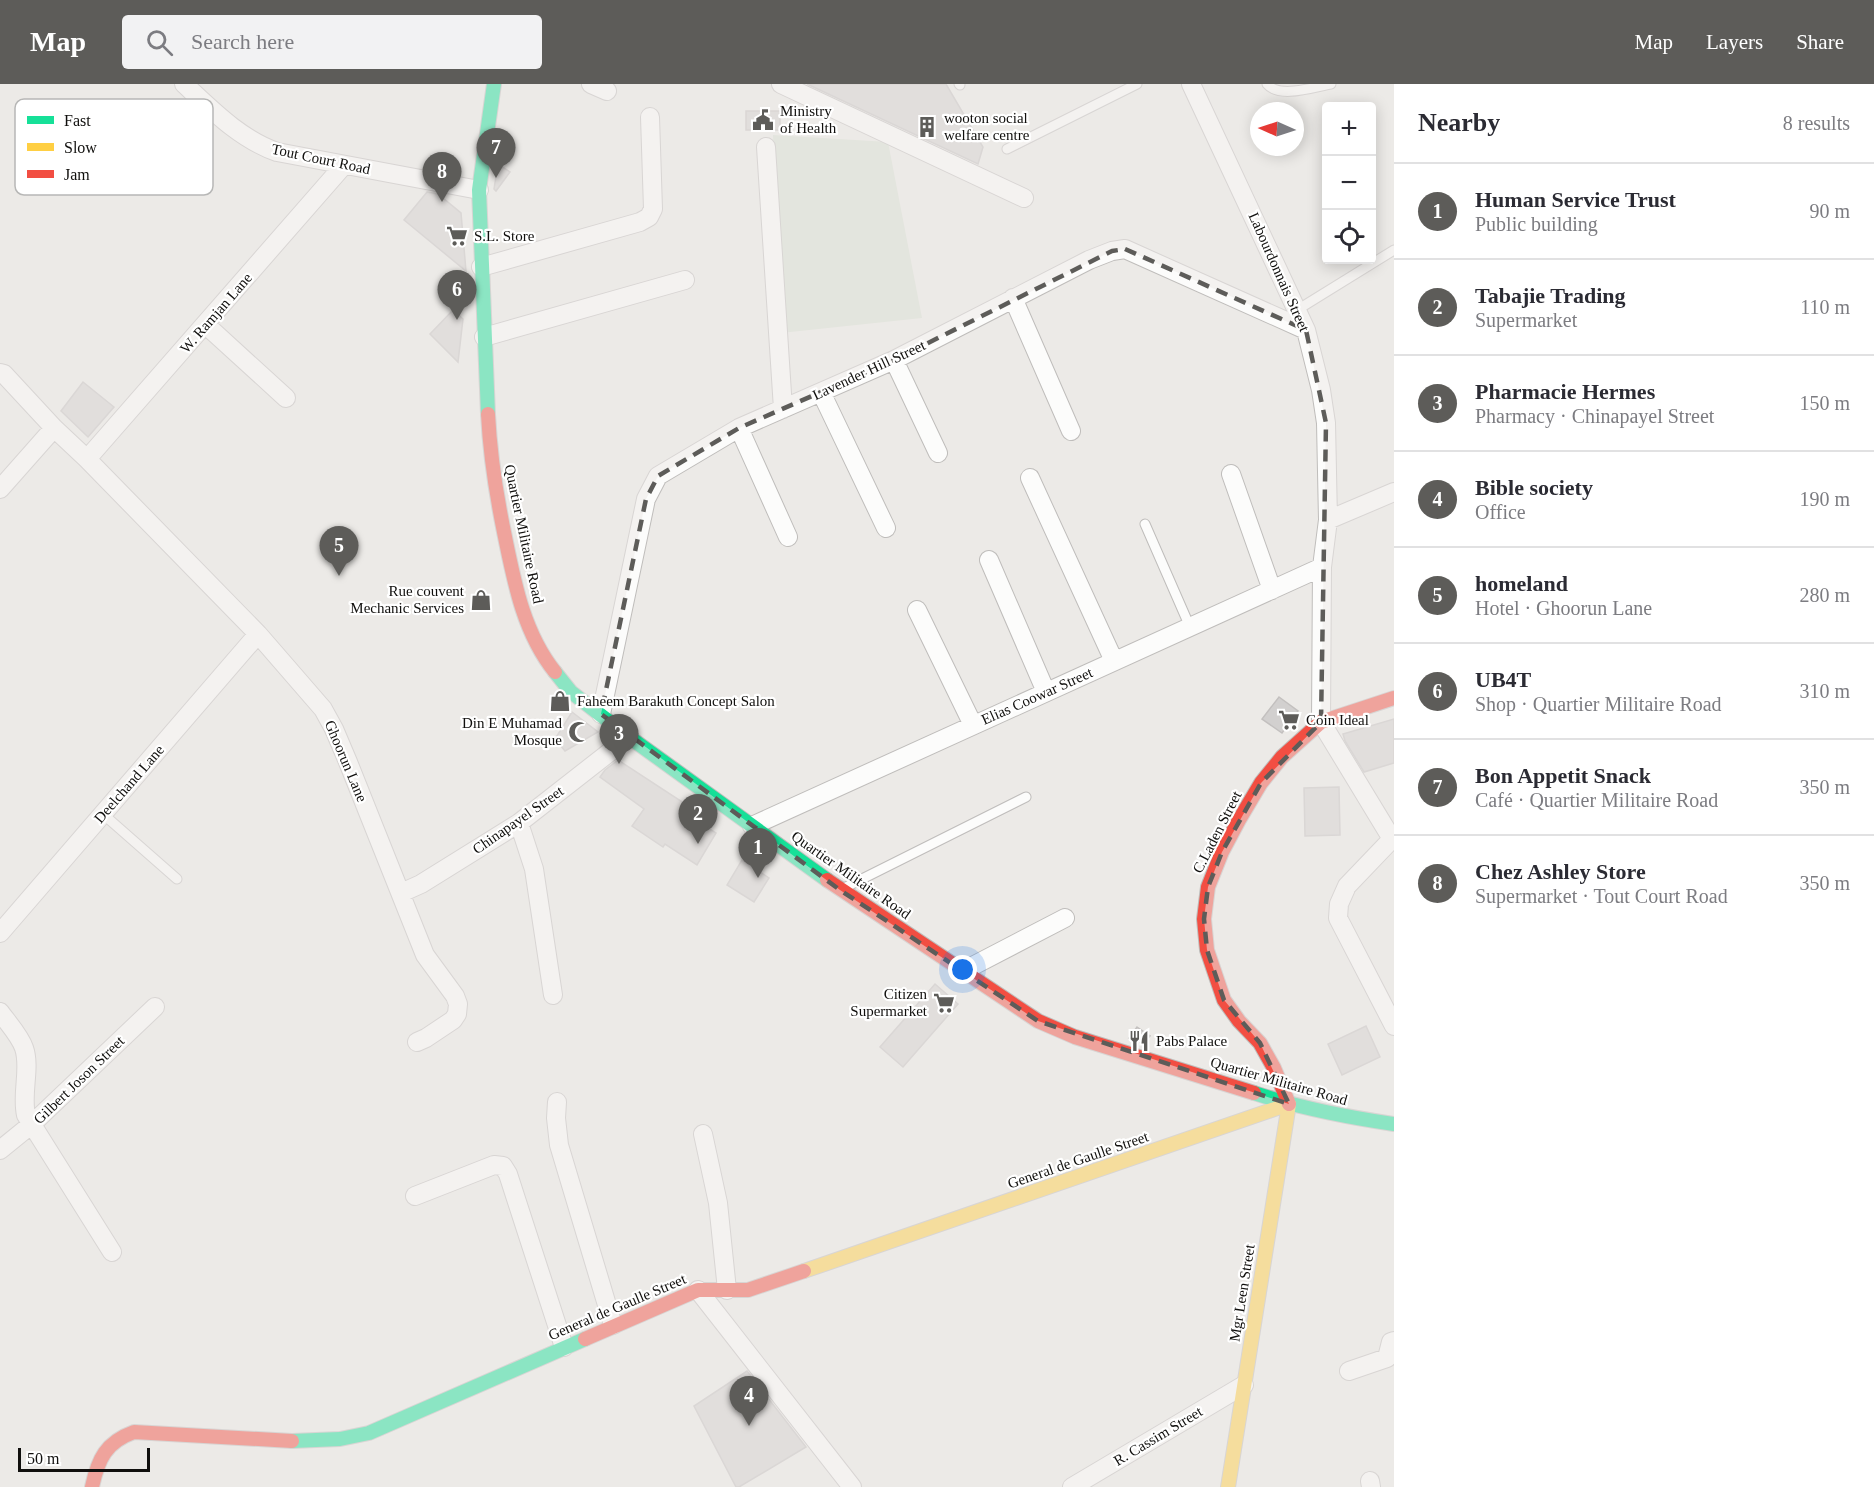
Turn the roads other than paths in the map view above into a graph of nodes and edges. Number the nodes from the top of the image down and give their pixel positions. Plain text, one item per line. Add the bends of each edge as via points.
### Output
1 (184, 84) edge
2 (494, 84) edge
3 (781, 84) edge
4 (1137, 84) edge
5 (1191, 84) edge
6 (1267, 84) edge
7 (1331, 84) edge
8 (200, 99) edge
9 (213, 111) edge
10 (650, 117) dead end
11 (766, 147) dead end
12 (1007, 149) dead end
13 (344, 165) junction
14 (479, 190) junction
15 (1024, 198) dead end
16 (1394, 250) edge
17 (481, 267) junction
18 (685, 280) dead end
19 (1013, 298) junction
20 (1297, 309) junction
21 (206, 325) junction
22 (1306, 330) junction
23 (484, 337) junction
24 (894, 360) junction
25 (0, 373) edge
26 (821, 392) junction
27 (286, 398) dead end
28 (783, 409) junction
29 (54, 428) junction
30 (739, 428) junction
31 (1071, 431) dead end
32 (938, 453) dead end
33 (87, 459) junction
34 (1231, 474) dead end
35 (1030, 478) dead end
36 (0, 489) edge
37 (1394, 492) edge
38 (1328, 520) junction
39 (1145, 524) dead end
40 (886, 528) dead end
41 (788, 537) dead end
42 (989, 560) dead end
43 (1322, 567) junction
44 (1272, 590) junction
45 (917, 610) dead end
46 (1190, 627) junction
47 (258, 634) junction
48 (1114, 661) junction
49 (1046, 692) junction
50 (1394, 698) edge
51 (601, 714) junction
52 (1321, 722) junction
53 (973, 725) junction
54 (630, 737) junction
55 (1026, 797) dead end
56 (103, 814) junction
57 (519, 823) junction
58 (752, 826) junction
59 (1393, 838) edge
60 (177, 879) dead end
61 (840, 890) junction
62 (401, 893) junction
63 (1065, 918) dead end
64 (0, 933) edge
65 (963, 971) junction
66 (553, 995) dead end
67 (155, 1006) dead end
68 (0, 1012) edge
69 (1394, 1026) edge
70 (417, 1042) dead end
71 (557, 1102) dead end
72 (1289, 1104) junction
73 (1392, 1122) edge
74 (33, 1124) junction
75 (703, 1134) dead end
76 (0, 1150) edge
77 (415, 1196) dead end
78 (112, 1252) dead end
79 (698, 1290) junction
80 (727, 1290) junction
81 (613, 1325) junction
82 (1392, 1341) edge
83 (564, 1347) junction
84 (1349, 1371) dead end
85 (1244, 1385) junction
86 (92, 1487) edge
87 (852, 1487) edge
88 (1072, 1487) edge
89 (1228, 1487) edge

1 - 8 street, Tout Court Road
2 - 14 street, Quartier Militaire Road
3 - 15 street
4 - 12 lane
5 - 20 street, Labourdonnais Street
6 - 7 lane via 1271,89 1288,92
9 - 13 street, Tout Court Road via 260,146
10 - 17 street via 653,209 649,217
11 - 28 street
13 - 14 street, Tout Court Road
13 - 21 street, W. Ramjan Lane
14 - 17 street, Quartier Militaire Road
16 - 20 lane
17 - 23 street, Quartier Militaire Road
18 - 23 street
19 - 22 street, Lavender Hill Street via 1089,260 1125,249
19 - 24 street, Lavender Hill Street
19 - 31 street
20 - 22 street, Labourdonnais Street
21 - 27 street
21 - 33 street, W. Ramjan Lane
22 - 38 street, Labourdonnais Street via 1326,423
23 - 51 street, Quartier Militaire Road via 495,485 520,603 531,635 550,666 571,692
24 - 26 street, Lavender Hill Street
24 - 32 street
25 - 29 street, Ghoorun Lane
26 - 28 street, Lavender Hill Street
26 - 40 street
28 - 30 street, Lavender Hill Street
29 - 33 street, Ghoorun Lane
29 - 36 street
30 - 41 street
30 - 51 street, Lavender Hill Street via 658,476 646,499
33 - 47 street, Ghoorun Lane
34 - 44 street
35 - 48 street
37 - 38 street
38 - 43 street, Labourdonnais Street
39 - 46 lane
42 - 49 street
43 - 44 street, Elias Coowar Street
43 - 52 street, Labourdonnais Street
44 - 46 street, Elias Coowar Street
45 - 53 street
46 - 48 street, Elias Coowar Street
47 - 56 street, Deelchand Lane
47 - 62 street, Ghoorun Lane via 323,710 334,729
48 - 49 street, Elias Coowar Street
49 - 53 street, Elias Coowar Street
50 - 52 street
51 - 54 street, Quartier Militaire Road
52 - 59 street
52 - 72 street, C.Laden Street via 1282,757 1239,820 1208,887 1204,919 1207,950 1224,1000 1260,1043
53 - 58 street, Elias Coowar Street
54 - 57 street, Chinapayel Street
54 - 58 street, Quartier Militaire Road
55 - 61 lane
56 - 60 lane
56 - 64 street, Deelchand Lane
57 - 62 street, Chinapayel Street
57 - 66 street via 534,869
58 - 61 street, Quartier Militaire Road
59 - 69 street via 1347,886 1338,918
61 - 65 street, Quartier Militaire Road
62 - 70 street, Ghoorun Lane via 425,955 458,1004 453,1020
63 - 65 street
65 - 72 street, Quartier Militaire Road via 1038,1021 1075,1037
67 - 74 street, Gilbert Joson Street
68 - 74 street via 24,1046 23,1103
71 - 81 street via 559,1144
72 - 73 street, Quartier Militaire Road via 1345,1117
72 - 80 street, General de Gaulle Street via 748,1290
72 - 85 street, Mgr Leen Street
74 - 76 street, Gilbert Joson Street
74 - 78 street
75 - 80 street via 718,1203
77 - 83 street via 494,1165 503,1166
79 - 80 street, General de Gaulle Street
79 - 81 street, General de Gaulle Street
79 - 87 street
81 - 83 street, General de Gaulle Street
82 - 84 street via 1387,1358
83 - 86 street, General de Gaulle Street via 369,1433 340,1439 302,1441 134,1432 120,1436 99,1460
85 - 88 street, R. Cassim Street
85 - 89 street, Mgr Leen Street

